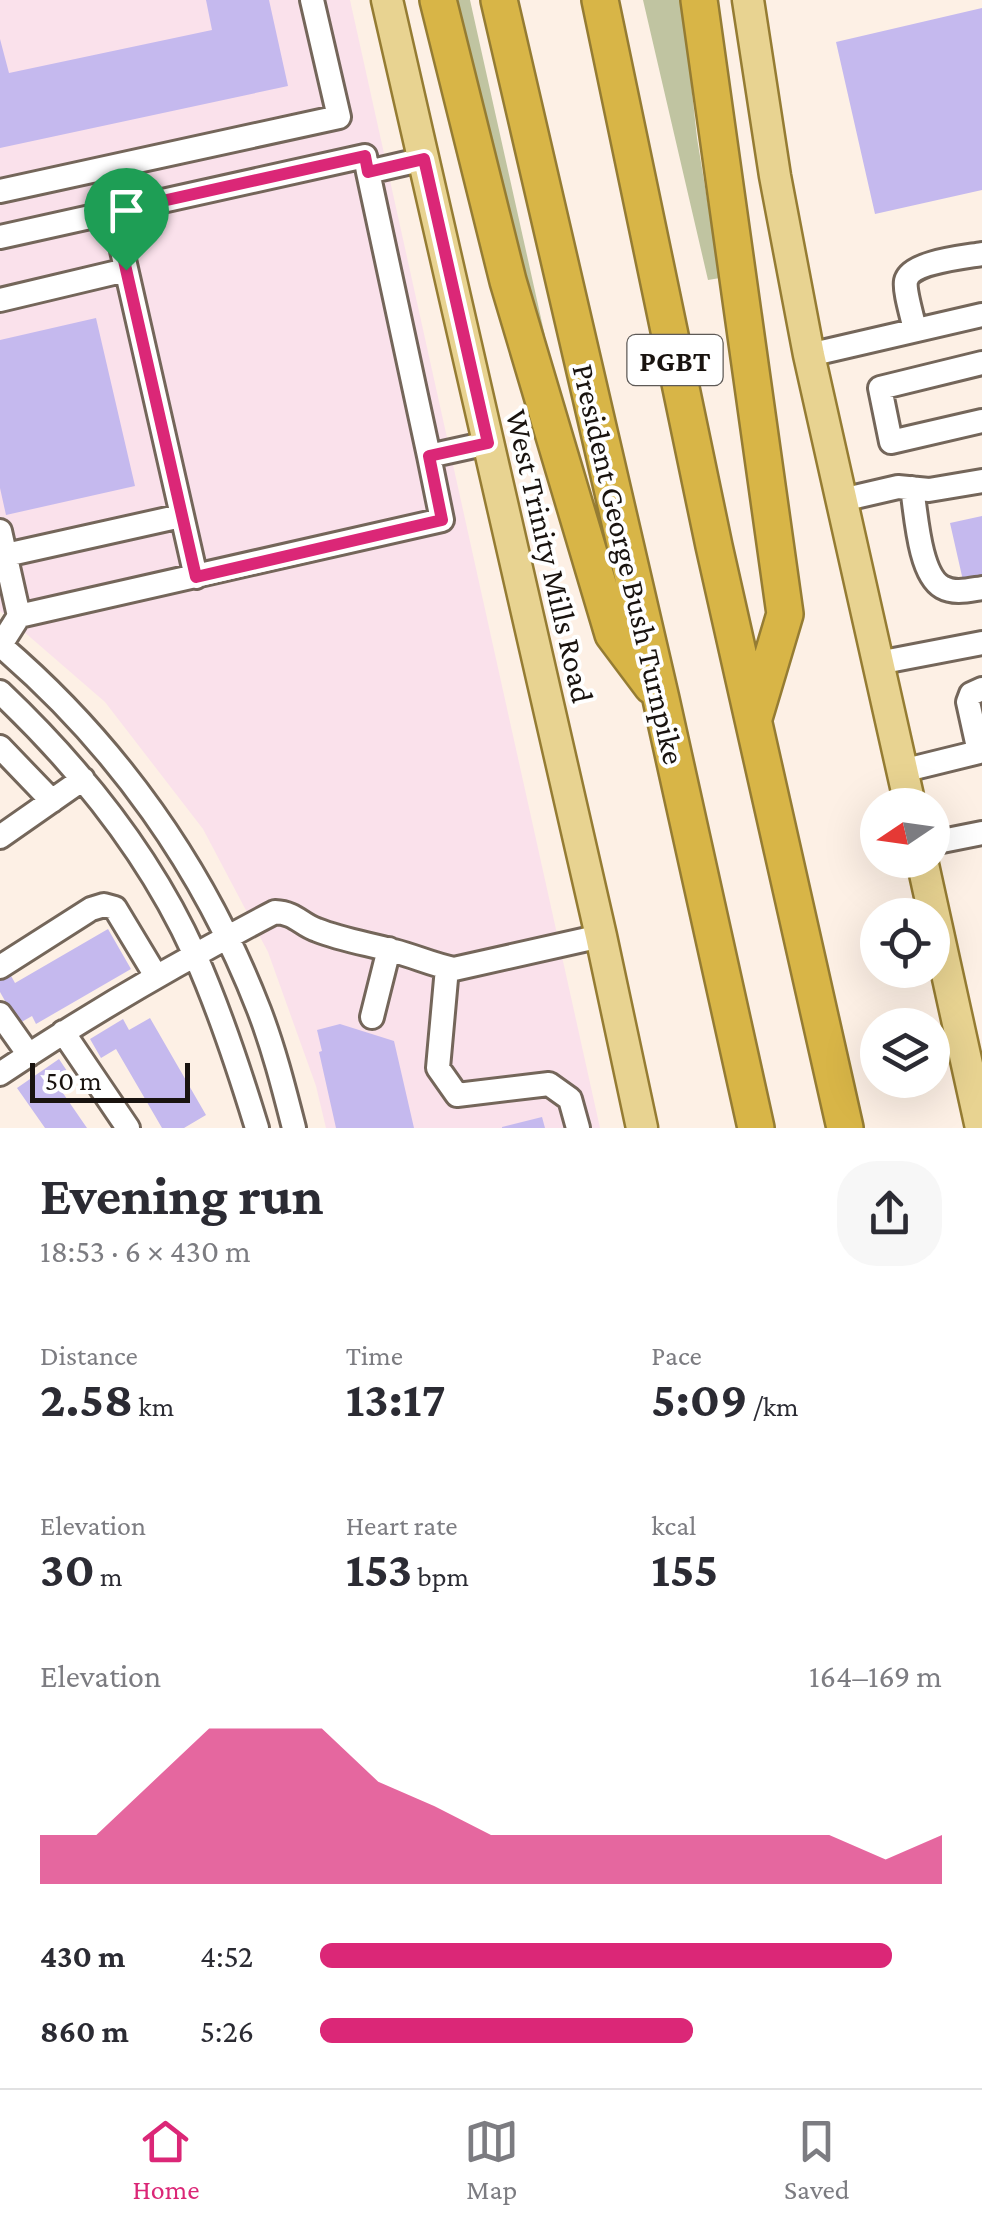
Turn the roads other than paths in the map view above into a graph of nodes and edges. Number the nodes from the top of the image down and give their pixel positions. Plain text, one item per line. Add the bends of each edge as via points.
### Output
1 (312, 0) edge
2 (388, 0) edge
3 (438, 0) edge
4 (499, 0) edge
5 (600, 0) edge
6 (698, 0) edge
7 (748, 0) edge
8 (424, 159) junction
9 (368, 172) junction
10 (0, 190) edge
11 (113, 212) junction
12 (0, 237) edge
13 (982, 254) edge
14 (126, 270) junction
15 (0, 300) edge
16 (982, 315) edge
17 (915, 330) junction
18 (809, 354) junction
19 (982, 363) edge
20 (982, 421) edge
21 (488, 443) junction
22 (429, 456) junction
23 (982, 480) edge
24 (912, 488) junction
25 (842, 500) junction
26 (180, 516) junction
27 (0, 531) edge
28 (6, 555) junction
29 (196, 577) junction
30 (982, 588) edge
31 (20, 616) junction
32 (982, 644) edge
33 (0, 646) edge
34 (878, 663) junction
35 (982, 688) edge
36 (0, 692) edge
37 (661, 699) junction
38 (754, 719) junction
39 (0, 747) edge
40 (902, 771) junction
41 (83, 779) junction
42 (906, 788) edge
43 (52, 800) junction
44 (982, 832) edge
45 (0, 837) edge
46 (950, 839) edge
47 (926, 878) edge
48 (601, 936) junction
49 (228, 937) junction
50 (389, 949) junction
51 (195, 954) junction
52 (0, 967) edge
53 (447, 968) junction
54 (156, 976) junction
55 (0, 1014) edge
56 (372, 1017) dead end
57 (62, 1032) junction
58 (29, 1055) junction
59 (0, 1074) edge
60 (128, 1128) edge
61 (256, 1128) edge
62 (294, 1128) edge
63 (578, 1128) edge
64 (642, 1128) edge
65 (756, 1128) edge
66 (845, 1128) edge
67 (981, 1128) edge

1 - 10 street via 339,117
2 - 8 main road, West Trinity Mills Road
3 - 37 highway via 508,281 614,634
4 - 37 highway, President George Bush Turnpike / PGBT
5 - 38 highway, PGBT
6 - 38 highway via 786,614
7 - 18 main road
8 - 9 street
8 - 21 main road, West Trinity Mills Road
9 - 11 street via 365,156
9 - 22 street
11 - 12 street
11 - 14 street
13 - 17 street via 925,265 909,275
14 - 15 street
14 - 26 street
16 - 17 street
17 - 18 street
18 - 25 main road
19 - 20 street via 880,388 891,442
21 - 22 street
21 - 48 main road, West Trinity Mills Road
22 - 29 street via 442,520
23 - 24 street
24 - 25 street
24 - 30 street via 932,578 956,592
25 - 34 main road
26 - 28 street
26 - 29 street
27 - 28 street
28 - 31 street
29 - 31 street
31 - 33 street
32 - 34 street
33 - 49 street via 111,756 168,831
34 - 40 main road
35 - 40 street via 968,702 979,752
36 - 41 street
37 - 65 highway, President George Bush Turnpike / PGBT
38 - 66 highway, PGBT
39 - 43 street
40 - 42 main road
41 - 43 street
41 - 51 street via 161,889
43 - 45 street
44 - 46 street
47 - 67 main road
48 - 53 street
48 - 64 main road, West Trinity Mills Road
49 - 50 street via 275,912
49 - 51 street
49 - 62 street via 260,1011
50 - 53 street
50 - 56 street
51 - 54 street
51 - 61 street
52 - 54 street via 104,905 115,908
53 - 63 street via 438,1068 457,1095 549,1084 570,1099
54 - 57 street
55 - 58 street
57 - 58 street
57 - 60 street
58 - 59 street

